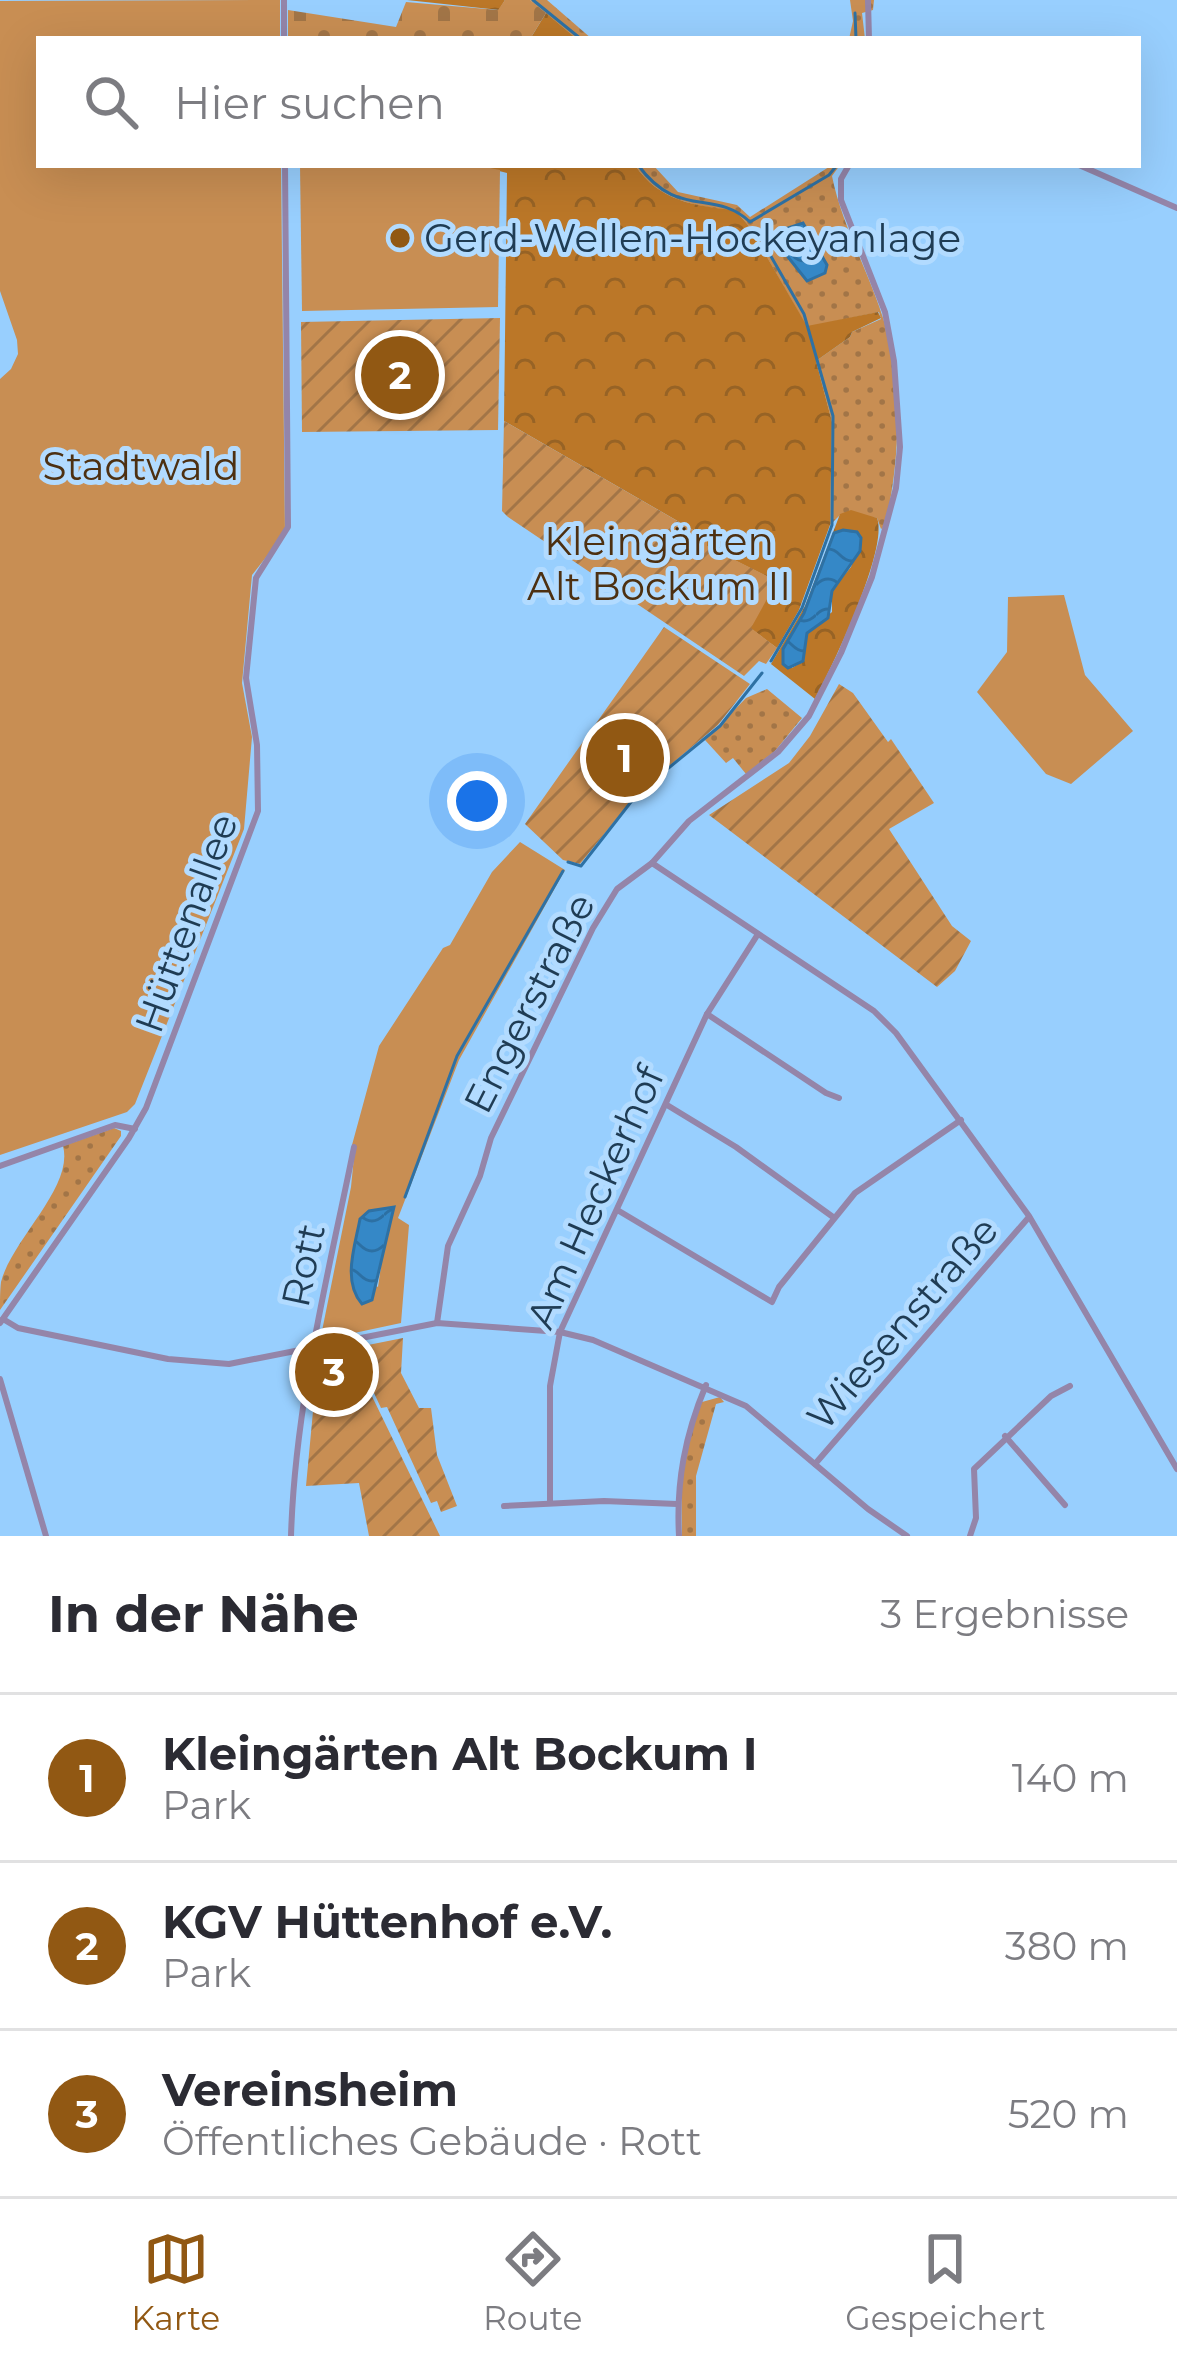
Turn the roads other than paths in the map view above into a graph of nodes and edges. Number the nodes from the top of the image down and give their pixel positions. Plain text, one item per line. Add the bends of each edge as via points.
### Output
1 (284, 0) edge
2 (866, 3) edge
3 (284, 36) edge
4 (869, 36) edge
5 (285, 168) edge
6 (847, 168) edge
7 (1086, 168) edge
8 (1177, 208) edge
9 (652, 863) junction
10 (758, 934) junction
11 (707, 1014) junction
12 (839, 1098) dead end
13 (667, 1105) junction
14 (961, 1120) junction
15 (134, 1130) junction
16 (354, 1148) dead end
17 (0, 1166) edge
18 (620, 1211) junction
19 (1029, 1216) junction
20 (834, 1218) junction
21 (1, 1321) edge
22 (437, 1323) junction
23 (560, 1332) junction
24 (313, 1347) junction
25 (0, 1379) edge
26 (706, 1385) junction
27 (1070, 1386) dead end
28 (1005, 1436) junction
29 (815, 1464) junction
30 (1177, 1469) edge
31 (550, 1502) junction
32 (677, 1504) junction
33 (1065, 1505) dead end
34 (504, 1506) dead end
35 (43, 1535) edge
36 (292, 1536) edge
37 (679, 1536) edge
38 (907, 1536) edge
39 (970, 1536) edge

1 - 3 street
2 - 4 street
5 - 15 street, Hüttenallee via 288,527 256,578 246,678 258,812
6 - 9 street, Engerstraße via 841,200 885,312 894,361 900,447 889,522 809,716
7 - 8 street
9 - 10 street
9 - 22 street, Engerstraße via 617,889 593,928 491,1138 448,1246
10 - 11 street, Am Heckerhof
10 - 14 street via 874,1011
11 - 12 street
11 - 13 street, Am Heckerhof
13 - 18 street, Am Heckerhof
13 - 20 street
14 - 19 street
14 - 20 street via 855,1193
15 - 17 street via 115,1125
15 - 21 street, Hüttenallee
16 - 24 street, Rott
18 - 20 street via 772,1302
18 - 23 street, Am Heckerhof
19 - 29 street, Wiesenstraße
19 - 30 street
21 - 24 street via 191,1362 229,1364
22 - 23 street
22 - 24 street
23 - 26 street
23 - 31 street, Am Heckerhof via 550,1386
24 - 36 street, Rott
25 - 35 street
26 - 29 street via 746,1406
26 - 32 street via 686,1439
27 - 28 street
28 - 33 street
28 - 39 street via 974,1468
29 - 38 street
31 - 32 street
31 - 34 street
32 - 37 street

